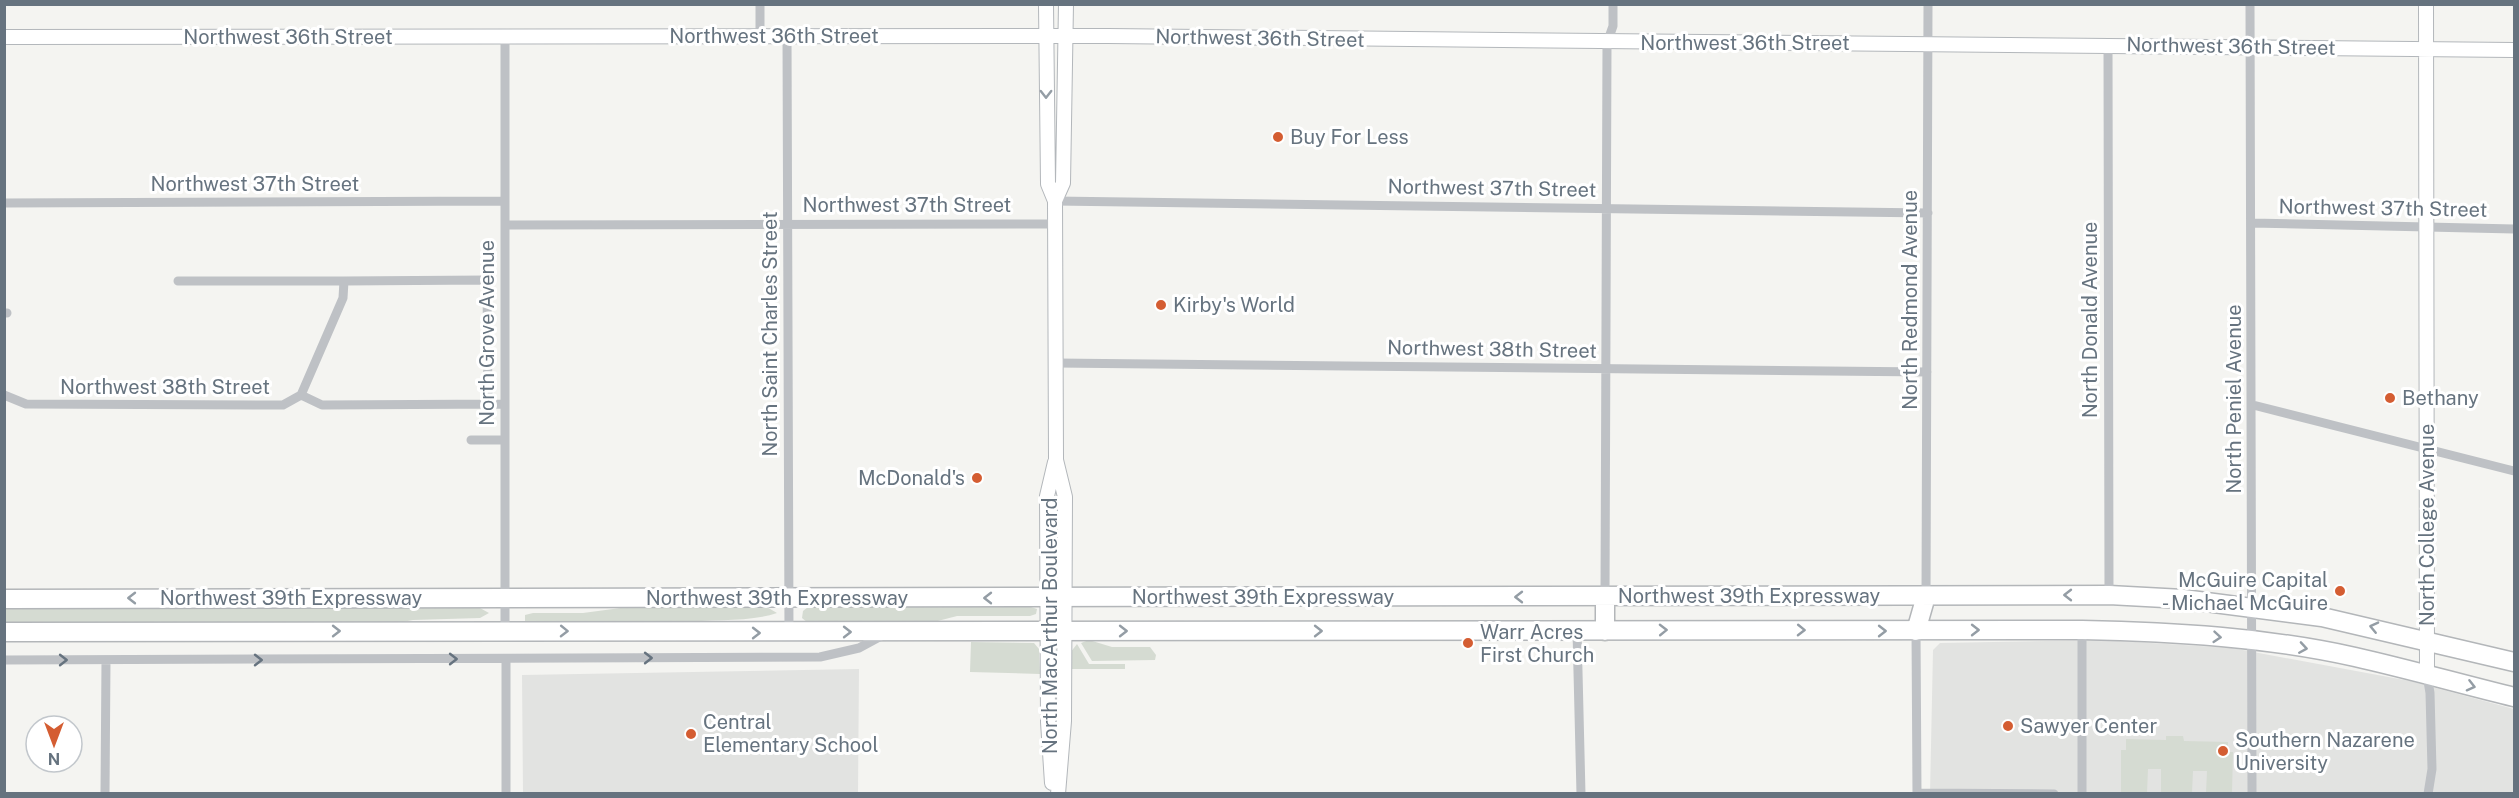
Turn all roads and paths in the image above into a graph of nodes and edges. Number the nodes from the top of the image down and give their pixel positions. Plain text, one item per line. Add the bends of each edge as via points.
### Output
1 (760, 4) edge
2 (1046, 4) edge
3 (1066, 4) edge
4 (1613, 4) edge
5 (1929, 4) edge
6 (2250, 4) edge
7 (2427, 4) edge
8 (505, 36) junction
9 (760, 36) junction
10 (787, 36) junction
11 (1046, 36) junction
12 (1066, 36) junction
13 (4, 37) edge
14 (1606, 43) junction
15 (1929, 44) junction
16 (2108, 45) junction
17 (2251, 47) junction
18 (2427, 49) junction
19 (2514, 50) edge
20 (505, 201) junction
21 (1055, 201) junction
22 (4, 203) edge
23 (1606, 207) junction
24 (1928, 213) junction
25 (789, 223) junction
26 (2252, 223) junction
27 (1055, 224) junction
28 (506, 225) junction
29 (2428, 229) junction
30 (2514, 229) edge
31 (487, 280) junction
32 (505, 280) junction
33 (178, 281) dead end
34 (344, 281) junction
35 (1056, 363) junction
36 (1606, 368) junction
37 (1927, 372) junction
38 (4, 395) edge
39 (301, 395) junction
40 (488, 404) junction
41 (504, 404) junction
42 (2253, 405) junction
43 (471, 440) dead end
44 (504, 440) junction
45 (2427, 449) junction
46 (2514, 471) edge
47 (2109, 595) junction
48 (1926, 596) junction
49 (506, 597) junction
50 (1055, 597) junction
51 (1578, 597) junction
52 (1605, 597) junction
53 (1755, 597) junction
54 (790, 598) junction
55 (4, 599) edge
56 (2253, 606) junction
57 (505, 630) junction
58 (1754, 630) junction
59 (1917, 630) junction
60 (2082, 630) junction
61 (1056, 631) junction
62 (1577, 631) junction
63 (1605, 631) junction
64 (4, 632) edge
65 (887, 632) junction
66 (789, 633) junction
67 (2252, 640) junction
68 (2426, 640) junction
69 (506, 659) junction
70 (4, 660) edge
71 (106, 660) junction
72 (2514, 662) edge
73 (2427, 675) junction
74 (2514, 697) edge
75 (1917, 793) edge
76 (105, 794) edge
77 (506, 794) edge
78 (1053, 794) edge
79 (1059, 794) edge
80 (1581, 794) edge
81 (2054, 794) edge
82 (2082, 794) edge
83 (2252, 794) edge
84 (2428, 794) edge

1 - 9 street
2 - 11 main road, North MacArthur Boulevard
3 - 12 main road, North MacArthur Boulevard
4 - 14 street via 1613,26
5 - 15 street, North Redmond Avenue
6 - 17 street, North Peniel Avenue
7 - 18 main road, North College Avenue
8 - 9 main road, Northwest 36th Street
8 - 13 main road, Northwest 36th Street
8 - 20 street, North Grove Avenue
9 - 10 main road, Northwest 36th Street
10 - 11 main road, Northwest 36th Street
10 - 25 street, North Saint Charles Street
11 - 12 main road, Northwest 36th Street
11 -> 21 main road, North MacArthur Boulevard via 1048,184
12 - 14 main road, Northwest 36th Street
12 - 21 main road, North MacArthur Boulevard via 1063,183
14 - 15 main road, Northwest 36th Street
14 - 23 street
15 - 16 main road, Northwest 36th Street
15 - 24 street, North Redmond Avenue
16 - 17 main road, Northwest 36th Street
16 - 47 street, North Donald Avenue
17 - 18 main road, Northwest 36th Street
17 - 26 street, North Peniel Avenue
18 - 19 main road, Northwest 36th Street
18 - 29 main road, North College Avenue
20 - 22 street, Northwest 37th Street
20 - 28 street, North Grove Avenue
21 - 23 street, Northwest 37th Street
21 - 27 main road, North MacArthur Boulevard
23 - 24 street, Northwest 37th Street
23 - 36 street
24 - 37 street, North Redmond Avenue
25 - 27 street, Northwest 37th Street
25 - 28 street, Northwest 37th Street
25 - 54 street, North Saint Charles Street
26 - 29 street, Northwest 37th Street
26 - 42 street, North Peniel Avenue
27 - 35 main road, North MacArthur Boulevard
28 - 32 street, North Grove Avenue
29 - 30 street, Northwest 37th Street
29 - 45 main road, North College Avenue
31 - 32 street
31 - 34 street
31 - 40 street
32 - 41 street, North Grove Avenue
33 - 34 street
34 - 39 street via 344,298
35 - 36 street, Northwest 38th Street
35 - 50 main road, North MacArthur Boulevard via 1056,460 1065,497
36 - 37 street, Northwest 38th Street
36 - 52 street
37 - 48 street, North Redmond Avenue
38 - 39 street, Northwest 38th Street via 26,405 283,405
39 - 40 street via 322,405
40 - 41 street
41 - 44 street, North Grove Avenue
42 - 45 street
42 - 56 street, North Peniel Avenue
43 - 44 street
44 - 49 street, North Grove Avenue
45 - 46 street
45 - 68 main road, North College Avenue
47 -> 48 highway, Northwest 39th Expressway
47 - 56 highway, Northwest 39th Expressway
48 - 53 highway, Northwest 39th Expressway
48 - 59 highway
49 - 54 highway, Northwest 39th Expressway
49 -> 55 highway, Northwest 39th Expressway
49 - 57 street, North Grove Avenue
51 -> 50 highway, Northwest 39th Expressway
50 -> 54 highway, Northwest 39th Expressway
50 - 61 main road, North MacArthur Boulevard
51 - 52 highway, Northwest 39th Expressway
51 - 62 highway
52 - 53 highway, Northwest 39th Expressway
52 - 63 highway
53 - 58 highway
54 - 66 street, North Saint Charles Street
56 - 67 street, North Peniel Avenue
68 -> 56 highway, Northwest 39th Expressway
64 -> 57 highway, Northwest 39th Expressway
57 -> 66 highway, Northwest 39th Expressway
58 -> 59 highway, Northwest 39th Expressway
63 -> 58 highway, Northwest 39th Expressway
59 -> 60 highway, Northwest 39th Expressway
59 - 75 street
60 -> 67 highway, Northwest 39th Expressway
60 - 82 street
61 -> 62 highway, Northwest 39th Expressway
61 - 65 highway, Northwest 39th Expressway
61 - 78 main road, North MacArthur Boulevard
61 - 79 main road, North MacArthur Boulevard via 1064,721
62 - 63 highway, Northwest 39th Expressway
62 - 80 street
66 -> 65 highway, Northwest 39th Expressway
69 -> 65 street, Northwest 39th Expressway via 820,657 859,648
67 -> 73 highway, Northwest 39th Expressway via 2354,657
67 - 83 street, North Peniel Avenue
68 - 72 highway, Northwest 39th Expressway
68 - 73 main road, North College Avenue
71 -> 69 street, Northwest 39th Expressway
69 - 77 street
70 -> 71 street, Northwest 39th Expressway
71 - 76 street
73 -> 74 highway, Northwest 39th Expressway
73 - 84 street, North College Avenue via 2432,769
75 - 81 street

